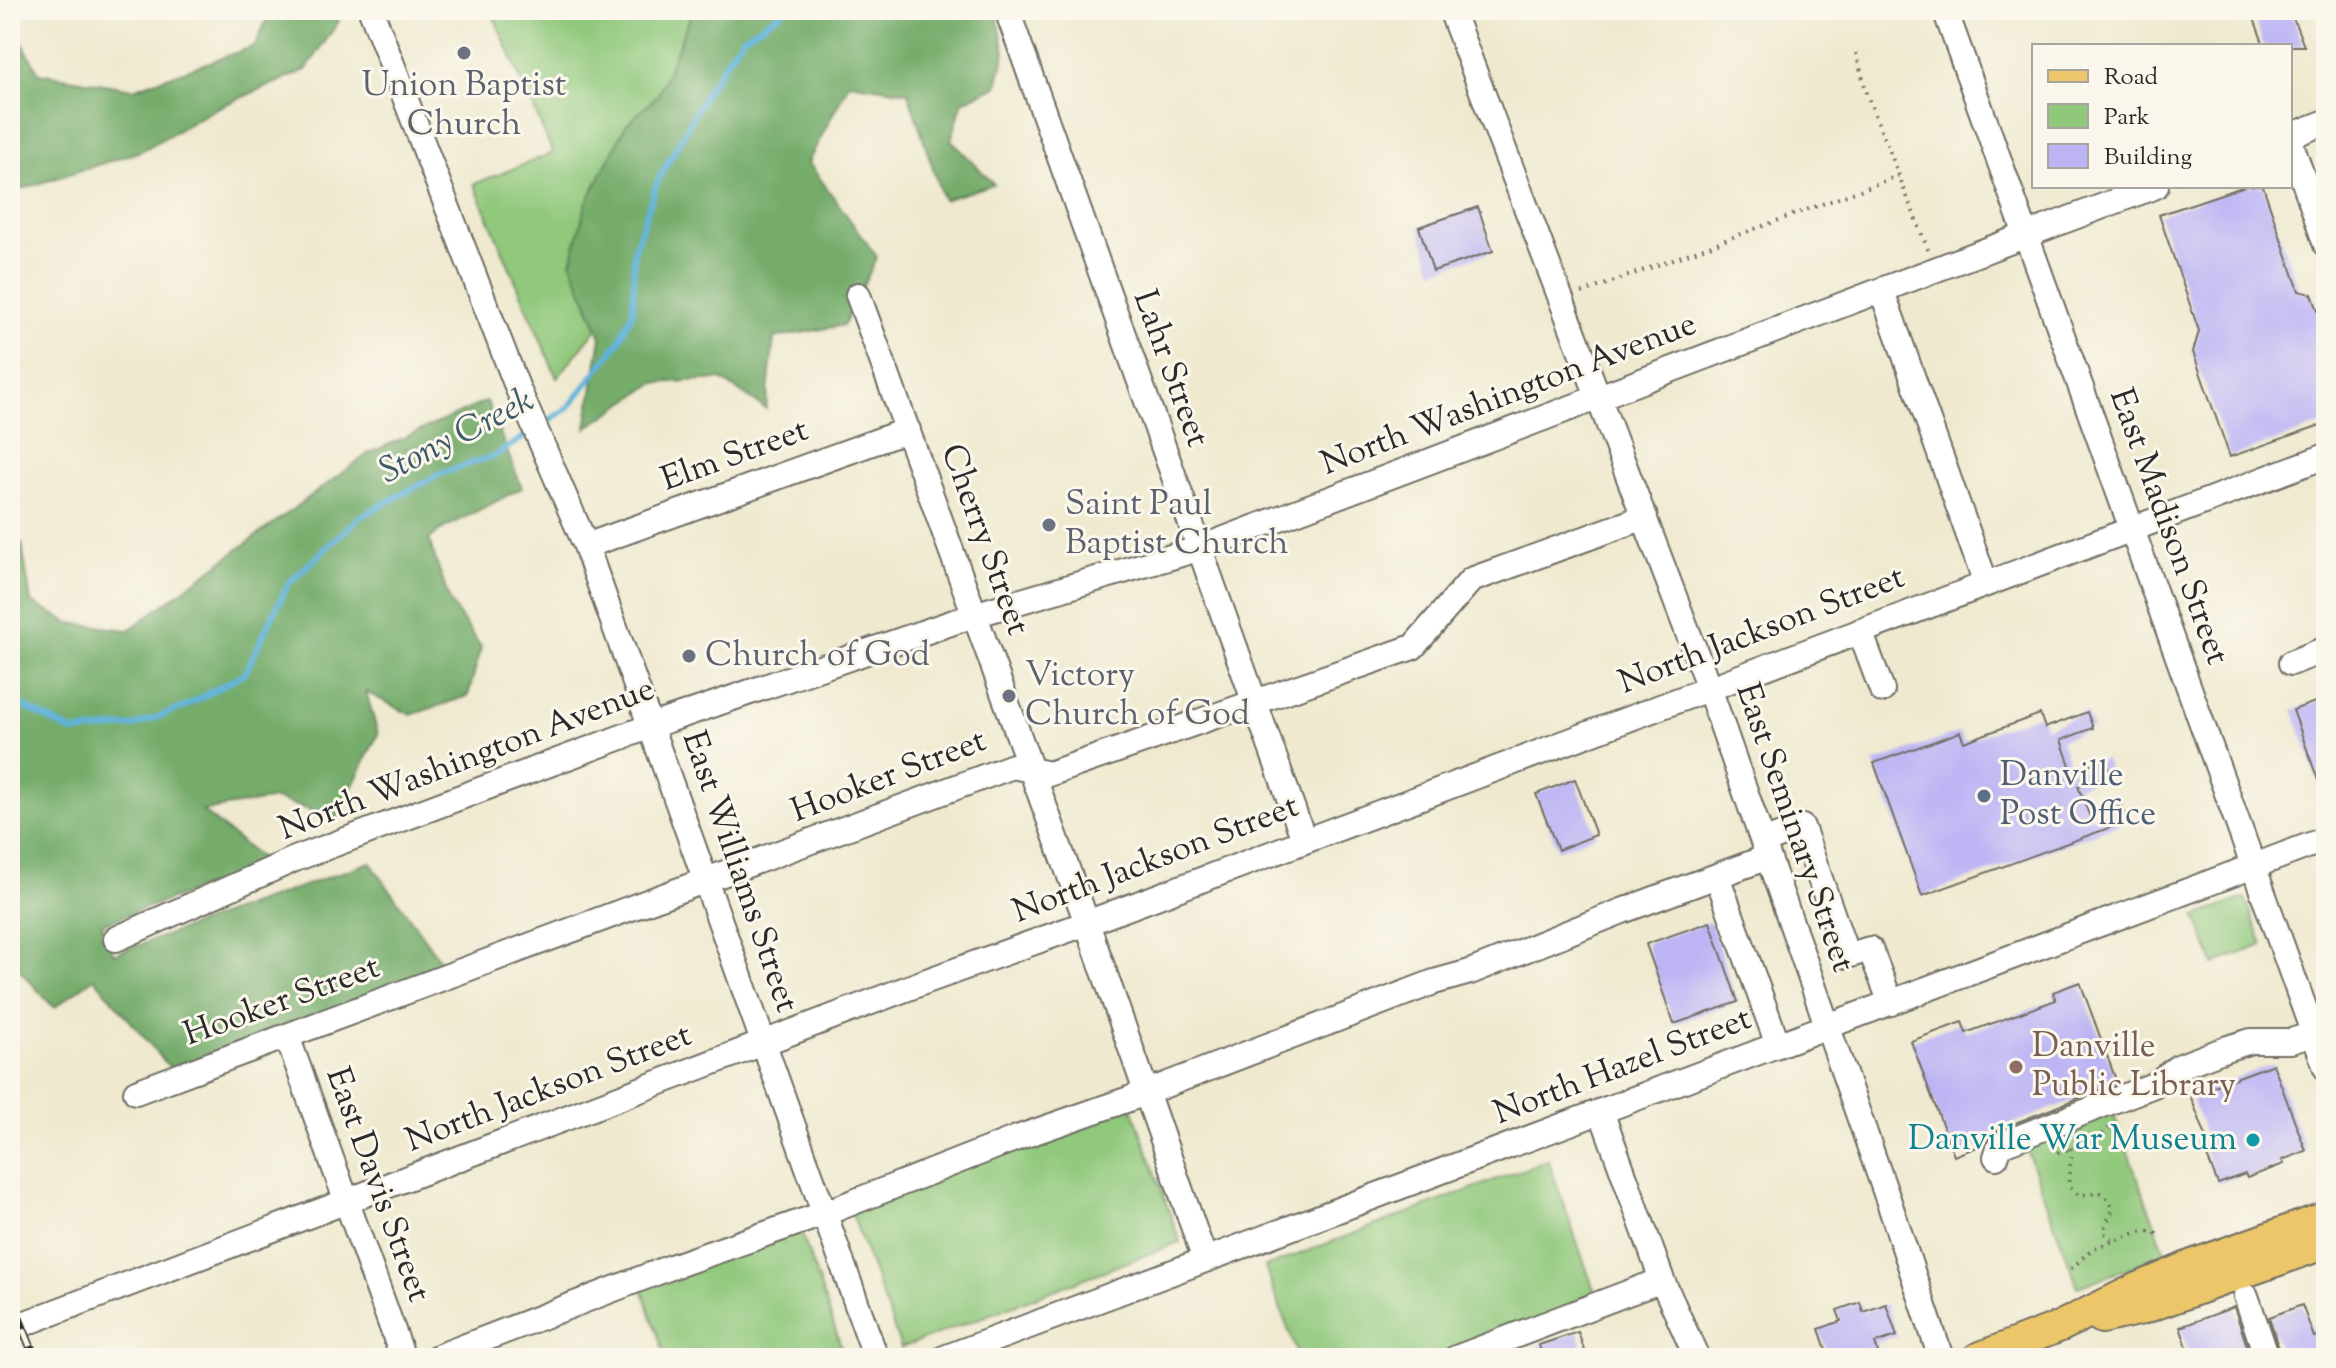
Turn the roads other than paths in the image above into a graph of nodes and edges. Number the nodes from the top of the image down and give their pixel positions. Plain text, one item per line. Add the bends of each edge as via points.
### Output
1 (371, 10) edge
2 (1007, 10) edge
3 (1451, 10) edge
4 (1945, 10) edge
5 (2326, 122) edge
6 (2292, 137) edge
7 (2292, 144) edge
8 (2151, 188) edge
9 (2028, 235) junction
10 (2326, 245) edge
11 (1882, 291) junction
12 (858, 295) dead end
13 (1599, 397) junction
14 (908, 430) junction
15 (2326, 456) edge
16 (1645, 517) junction
17 (2132, 529) junction
18 (586, 546) junction
19 (1198, 549) junction
20 (1986, 584) junction
21 (974, 615) junction
22 (1860, 631) junction
23 (2326, 649) edge
24 (2291, 663) dead end
25 (1709, 688) junction
26 (1882, 690) dead end
27 (1255, 704) junction
28 (651, 726) junction
29 (1031, 771) junction
30 (2326, 839) edge
31 (1304, 840) junction
32 (1766, 849) junction
33 (2253, 866) junction
34 (1717, 876) junction
35 (706, 882) junction
36 (1087, 923) junction
37 (116, 939) dead end
38 (1891, 1003) junction
39 (1827, 1026) junction
40 (2320, 1032) edge
41 (287, 1036) junction
42 (763, 1043) junction
43 (1778, 1045) junction
44 (2326, 1068) edge
45 (136, 1092) dead end
46 (1147, 1092) junction
47 (1601, 1111) junction
48 (1996, 1157) dead end
49 (347, 1203) junction
50 (823, 1214) junction
51 (2326, 1217) edge
52 (2326, 1243) edge
53 (1205, 1260) junction
54 (1662, 1280) junction
55 (2246, 1296) dead end
56 (2061, 1326) junction
57 (10, 1329) edge
58 (403, 1358) edge
59 (435, 1358) edge
60 (876, 1358) edge
61 (944, 1358) edge
62 (1456, 1358) edge
63 (1697, 1358) edge
64 (1941, 1358) edge
65 (1978, 1358) edge
66 (2267, 1358) edge

1 - 18 street, East Williams Street via 518,389
2 - 19 street, Lahr Street
3 - 13 street, East Seminary Street
4 - 9 street, East Madison Street
5 - 6 street
7 - 10 street
8 - 9 street, North Washington Avenue
9 - 11 street, North Washington Avenue
9 - 17 street, East Madison Street
11 - 13 street, North Washington Avenue
11 - 20 street
12 - 14 street, Cherry Street
13 - 16 street, East Seminary Street
13 - 19 street, North Washington Avenue
14 - 18 street, Elm Street
14 - 21 street, Cherry Street
15 - 17 street, North Jackson Street
16 - 25 street, East Seminary Street
16 - 27 street, Hooker Street via 1471,580 1413,647
17 - 20 street, North Jackson Street
17 - 33 street, East Madison Street
18 - 28 street, East Williams Street
19 - 21 street, North Washington Avenue
19 - 27 street, Lahr Street
20 - 22 street, North Jackson Street
21 - 28 street, North Washington Avenue
21 - 29 street, Cherry Street
22 - 25 street, North Jackson Street
22 - 26 street
23 - 24 street
25 - 31 street, North Jackson Street
25 - 32 street, East Seminary Street
27 - 29 street, Hooker Street via 1049,774
27 - 31 street, Lahr Street
28 - 35 street, East Williams Street
28 - 37 street, North Washington Avenue via 295,859
29 - 35 street, Hooker Street via 1013,766
29 - 36 street, Cherry Street
30 - 33 street, North Hazel Street
31 - 36 street, North Jackson Street
32 - 34 street
32 - 38 street via 1802,827 1847,956 1870,949
32 - 39 street, East Seminary Street
33 - 38 street, North Hazel Street
33 - 40 street, East Madison Street
34 - 43 street
34 - 46 street
35 - 41 street, Hooker Street
35 - 42 street, East Williams Street
36 - 42 street, North Jackson Street
36 - 46 street, Cherry Street
38 - 39 street, North Hazel Street
39 - 43 street, North Hazel Street
39 - 64 street, East Seminary Street
40 - 44 street, East Madison Street
40 - 48 street via 2291,1041 2251,1041 2187,1063 2154,1085 2000,1145
41 - 45 street, Hooker Street
41 - 49 street, East Davis Street
42 - 49 street, North Jackson Street
42 - 50 street, East Williams Street
43 - 47 street, North Hazel Street
46 - 50 street
46 - 53 street, Cherry Street
47 - 53 street, North Hazel Street
47 - 54 street
49 - 57 street, North Jackson Street
49 - 58 street, East Davis Street
50 - 59 street
50 - 60 street, East Williams Street
51 - 56 main road via 2195,1264
52 - 56 main road via 2142,1309
53 - 61 street, North Hazel Street
54 - 62 street
54 - 63 street
55 - 66 street
56 - 65 main road

